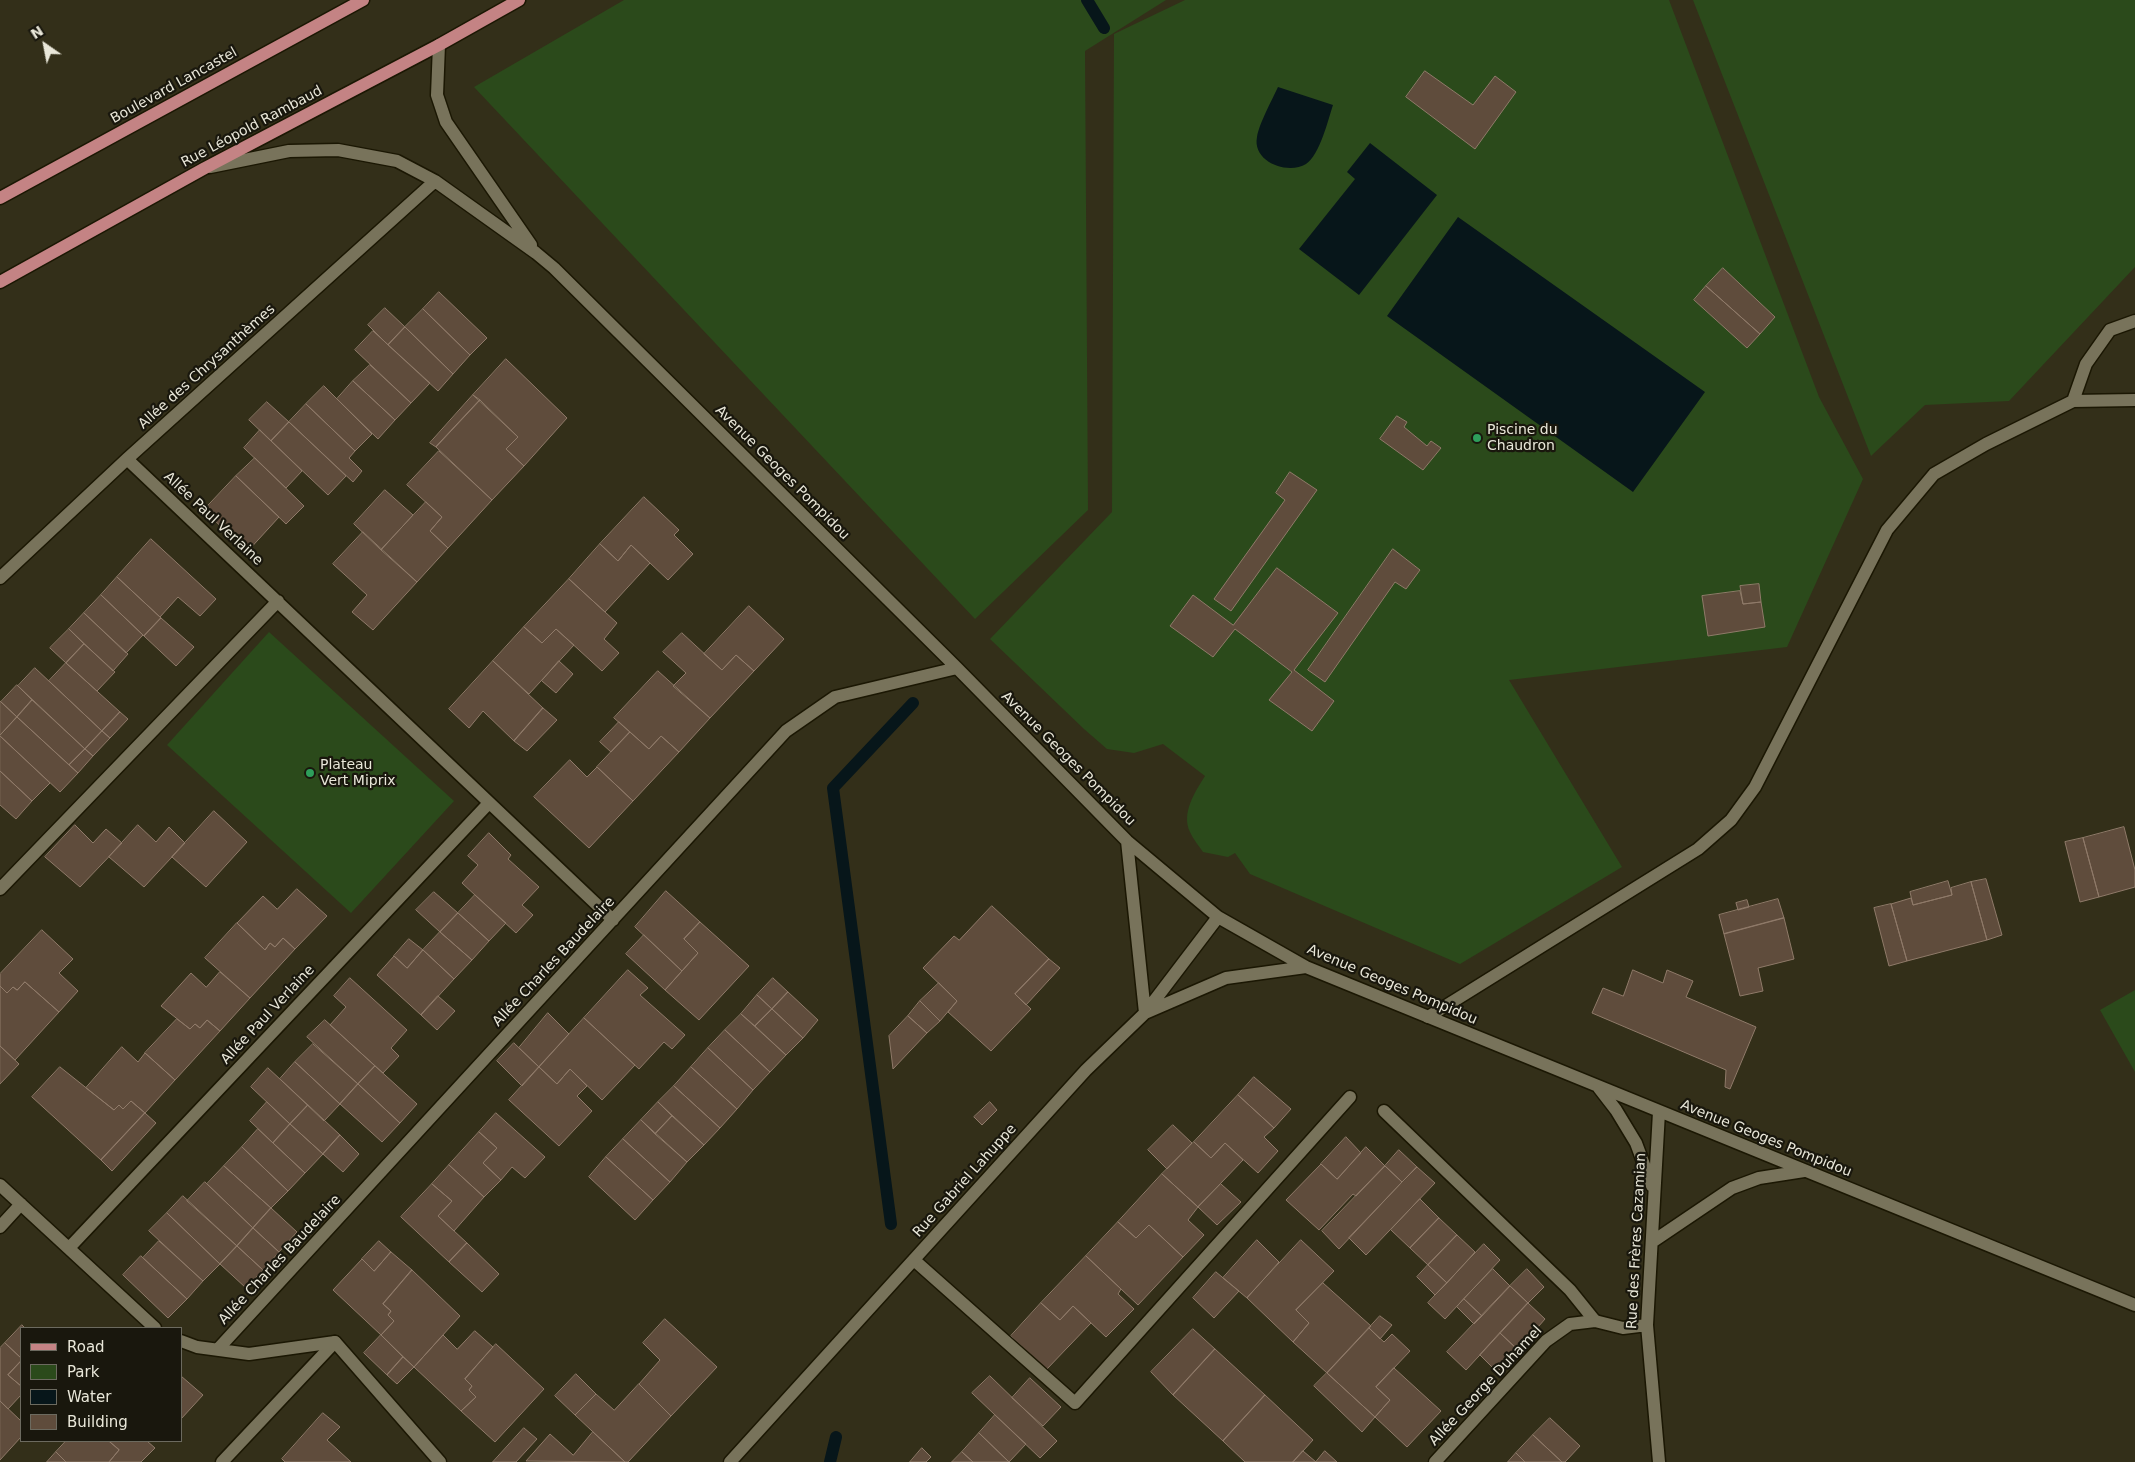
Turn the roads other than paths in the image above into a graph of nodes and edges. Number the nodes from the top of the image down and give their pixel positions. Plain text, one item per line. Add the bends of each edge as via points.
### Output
1 (363, 0) edge
2 (519, 0) edge
3 (439, 45) junction
4 (205, 168) junction
5 (436, 181) junction
6 (0, 198) edge
7 (536, 253) junction
8 (0, 282) edge
9 (2135, 321) edge
10 (2135, 400) edge
11 (2073, 402) junction
12 (127, 459) junction
13 (0, 578) edge
14 (278, 601) junction
15 (957, 668) junction
16 (489, 803) junction
17 (1127, 840) junction
18 (0, 889) edge
19 (1218, 917) junction
20 (613, 920) junction
21 (1306, 967) junction
22 (1145, 1013) junction
23 (1428, 1017) junction
24 (1598, 1086) junction
25 (1350, 1097) dead end
26 (1384, 1111) dead end
27 (1659, 1112) junction
28 (1805, 1170) junction
29 (0, 1184) edge
30 (1654, 1191) junction
31 (21, 1204) junction
32 (0, 1226) edge
33 (1652, 1242) junction
34 (69, 1248) junction
35 (914, 1260) junction
36 (2135, 1305) edge
37 (1595, 1321) junction
38 (1646, 1325) junction
39 (153, 1327) edge
40 (182, 1341) edge
41 (335, 1342) junction
42 (218, 1349) junction
43 (222, 1462) edge
44 (440, 1462) edge
45 (730, 1462) edge
46 (1435, 1462) edge
47 (1659, 1462) edge

1 - 6 main road, Boulevard Lancastel
2 - 3 main road, Rue Léopold Rambaud
3 - 4 main road, Rue Léopold Rambaud
3 - 7 street, Avenue Geoges Pompidou via 437,95 446,122
4 - 5 street, Avenue Geoges Pompidou via 289,151 338,150 397,161
4 - 8 main road, Rue Léopold Rambaud
5 - 7 street, Avenue Geoges Pompidou
5 - 12 street, Allée des Chrysanthèmes
7 - 15 street, Avenue Geoges Pompidou
9 - 11 street via 2110,330 2086,364
10 - 11 street
11 - 23 street via 1986,444 1934,474 1887,530 1755,787 1731,820 1698,850
12 - 13 street, Allée des Chrysanthèmes
12 - 14 street, Allée Paul Verlaine
14 - 16 street, Allée Paul Verlaine
14 - 18 street
15 - 17 street, Avenue Geoges Pompidou
15 - 20 street, Allée Charles Baudelaire via 835,697 786,731
16 - 20 street, Allée Paul Verlaine
16 - 34 street, Allée Paul Verlaine
17 - 19 street, Avenue Geoges Pompidou
17 - 22 street
19 - 21 street, Avenue Geoges Pompidou
19 - 22 street, Rue Gabriel Lahuppe
20 - 42 street, Allée Charles Baudelaire
21 - 22 street via 1226,978
21 - 23 street, Avenue Geoges Pompidou
22 - 35 street, Rue Gabriel Lahuppe via 1086,1070
23 - 24 street, Avenue Geoges Pompidou
24 - 27 street, Avenue Geoges Pompidou
24 - 30 street via 1636,1142
25 - 35 street via 1075,1403
26 - 37 street via 1570,1290
27 - 28 street, Avenue Geoges Pompidou
27 - 30 street, Rue des Frères Cazamian
28 - 33 street via 1759,1178 1732,1188
28 - 36 street, Avenue Geoges Pompidou
29 - 31 street
30 - 33 street, Rue des Frères Cazamian
31 - 32 street
31 - 34 street
33 - 38 street, Rue des Frères Cazamian
34 - 39 street
35 - 45 street, Rue Gabriel Lahuppe
37 - 38 street, Allée George Duhamel via 1623,1328
37 - 46 street, Allée George Duhamel via 1570,1324 1546,1342
38 - 47 street, Rue des Frères Cazamian
40 - 42 street
41 - 42 street via 249,1354
41 - 43 street
41 - 44 street

